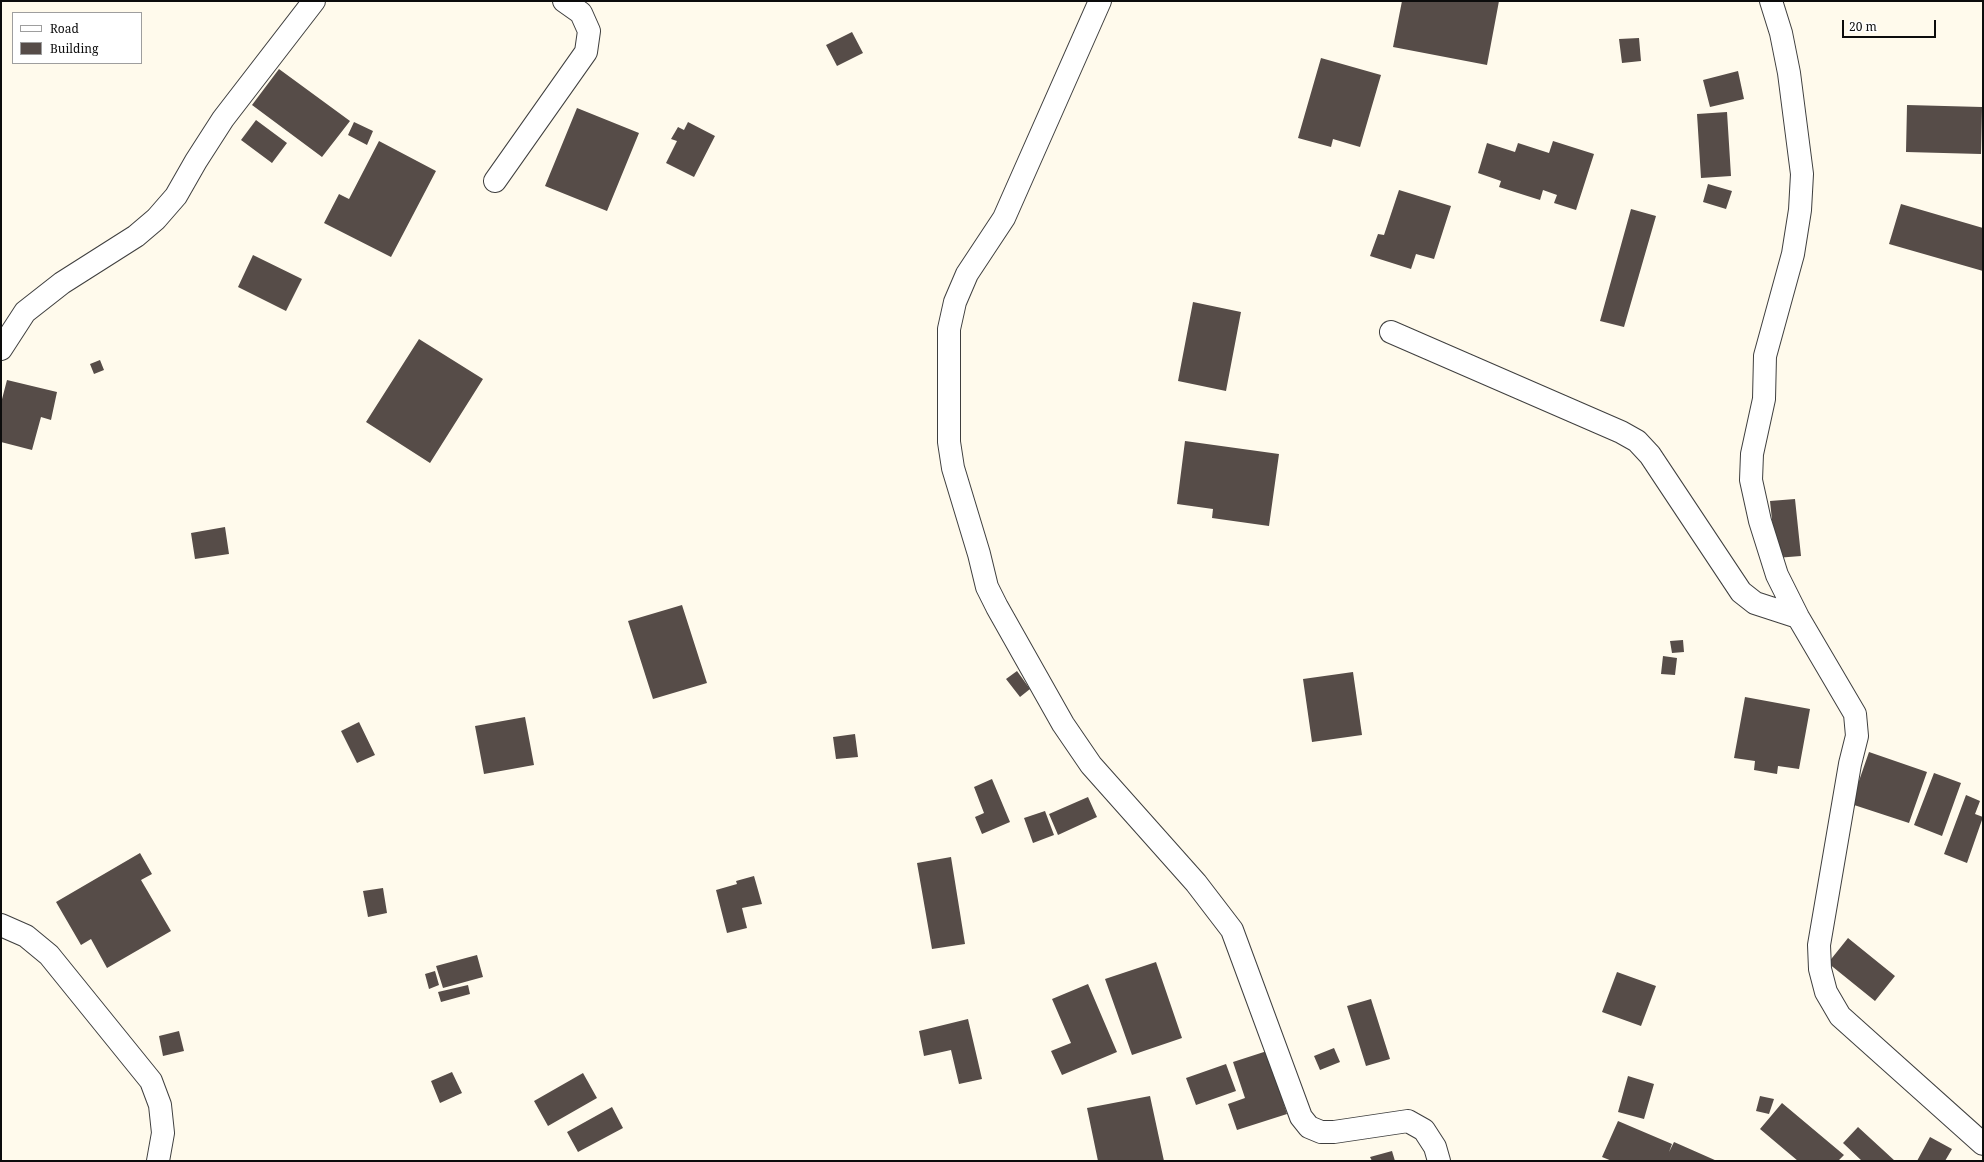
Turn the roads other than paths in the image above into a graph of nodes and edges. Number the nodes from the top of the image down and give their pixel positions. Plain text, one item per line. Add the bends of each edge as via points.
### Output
1 (314, 1) edge
2 (564, 1) edge
3 (1100, 1) edge
4 (1771, 1) edge
5 (495, 181) dead end
6 (1391, 332) dead end
7 (1, 349) edge
8 (1798, 617) junction
9 (1, 925) edge
10 (1983, 1144) edge
11 (158, 1161) edge
12 (1439, 1161) edge

1 - 7 street via 223,119 176,196 156,219 136,236 62,283 26,312
2 - 5 street via 581,13 589,32 586,52
3 - 12 street via 1004,218 967,274 955,302 949,329 949,442 953,468 980,554 987,587 1063,724 1091,765 1196,883 1232,930 1301,1117 1309,1127 1321,1132 1408,1121 1424,1130 1435,1147
4 - 8 street via 1789,73 1802,174 1800,210 1793,254 1765,356 1764,399 1752,454 1751,480 1760,521 1777,575
6 - 8 street via 1621,432 1638,442 1741,592 1755,603
8 - 10 street via 1856,714 1856,736 1819,945 1820,969 1826,992 1840,1016
9 - 11 street via 26,936 49,955 151,1081 160,1105 163,1133

